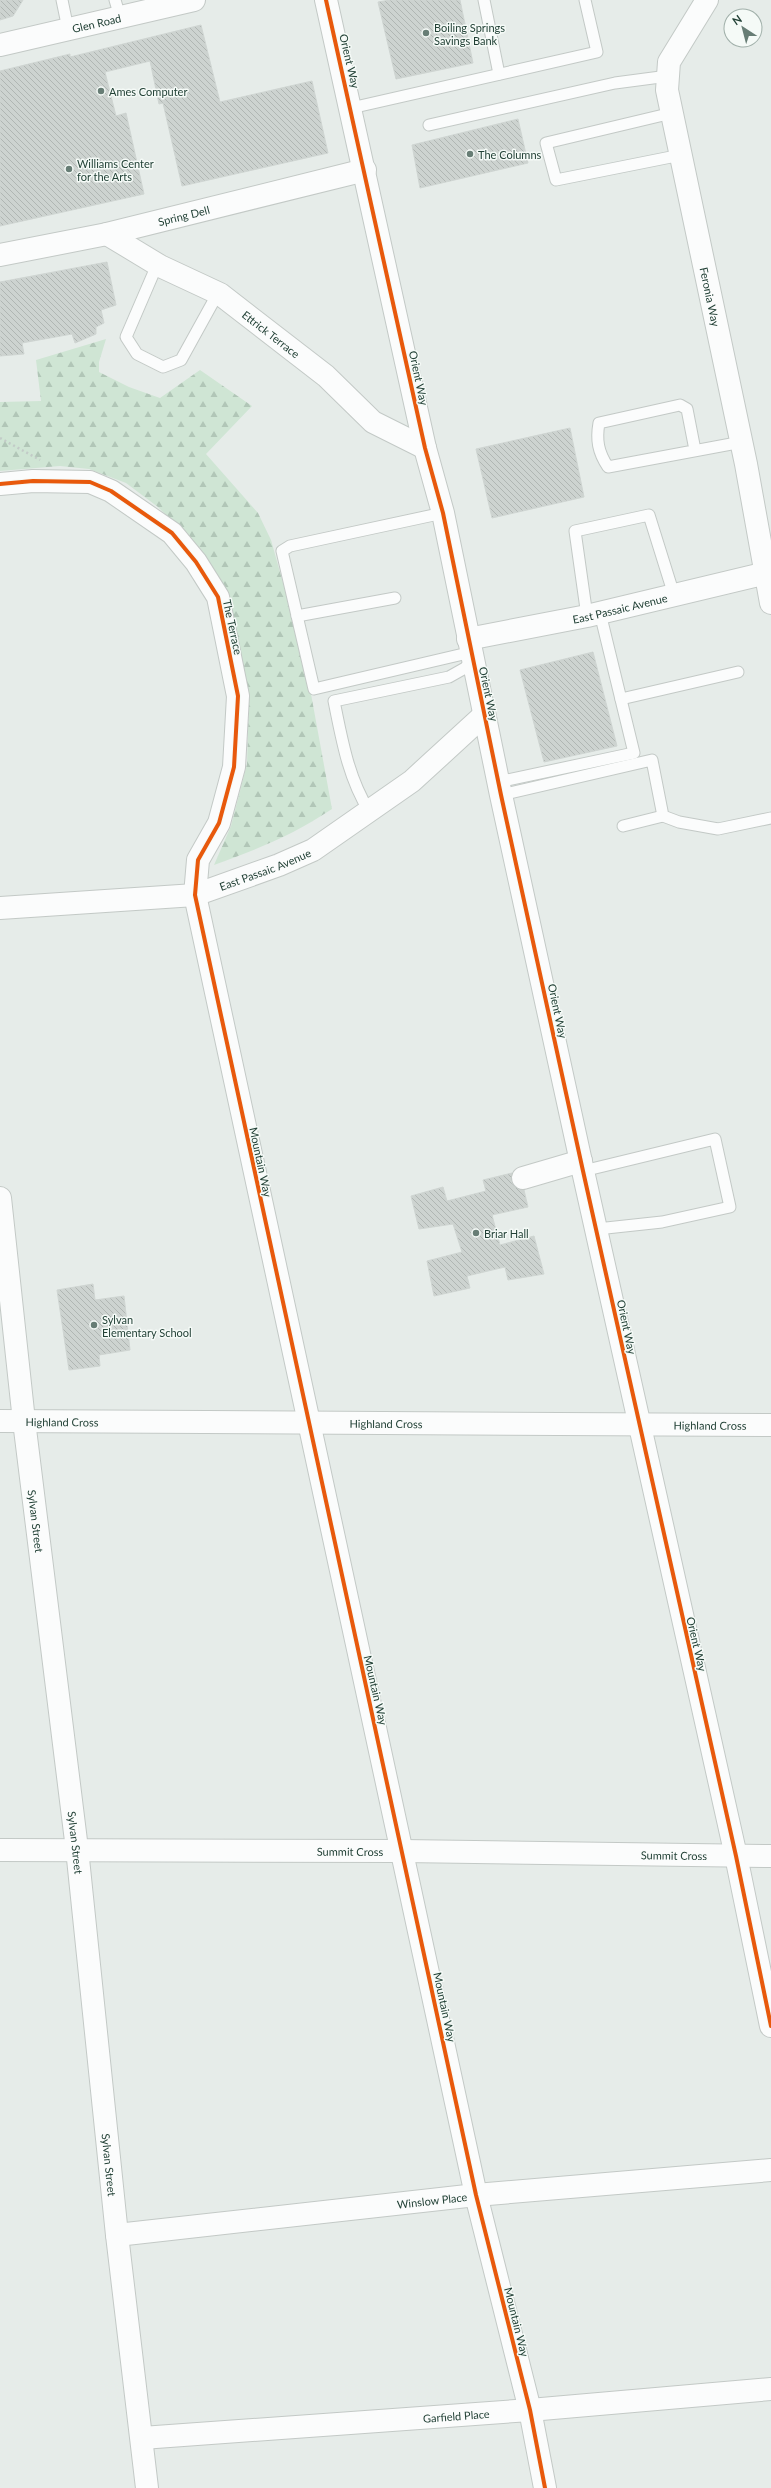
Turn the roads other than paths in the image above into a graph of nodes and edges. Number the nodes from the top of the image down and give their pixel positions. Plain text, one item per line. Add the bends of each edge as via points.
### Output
1 (62, 0) edge
2 (194, 0) edge
3 (326, 0) edge
4 (484, 0) edge
5 (585, 0) edge
6 (707, 0) edge
7 (118, 8) edge
8 (68, 29) junction
9 (0, 45) edge
10 (499, 74) junction
11 (668, 76) junction
12 (351, 108) junction
13 (672, 113) junction
14 (429, 125) dead end
15 (681, 155) junction
16 (366, 170) junction
17 (107, 234) junction
18 (0, 255) edge
19 (157, 265) junction
20 (218, 293) junction
21 (742, 442) junction
22 (425, 448) junction
23 (695, 450) junction
24 (0, 484) edge
25 (443, 513) junction
26 (768, 573) edge
27 (674, 595) junction
28 (395, 598) dead end
29 (771, 603) edge
30 (594, 614) junction
31 (297, 616) junction
32 (471, 650) junction
33 (738, 672) dead end
34 (621, 699) junction
35 (484, 715) junction
36 (500, 788) junction
37 (369, 811) junction
38 (663, 816) junction
39 (771, 818) edge
40 (623, 826) dead end
41 (194, 895) junction
42 (0, 908) edge
43 (582, 1166) junction
44 (523, 1178) dead end
45 (0, 1198) edge
46 (597, 1229) junction
47 (0, 1421) edge
48 (24, 1421) junction
49 (307, 1422) junction
50 (639, 1424) junction
51 (771, 1425) edge
52 (77, 1849) junction
53 (0, 1850) edge
54 (403, 1851) junction
55 (736, 1856) junction
56 (771, 1856) edge
57 (771, 2026) edge
58 (771, 2170) edge
59 (476, 2195) junction
60 (117, 2235) junction
61 (771, 2389) edge
62 (530, 2410) junction
63 (142, 2438) junction
64 (147, 2488) edge
65 (545, 2488) edge

1 - 8 lane
2 - 7 street, Glen Road
3 - 12 street, Orient Way
4 - 10 lane
5 - 10 lane via 596,52
6 - 11 street, Feronia Way via 669,62
7 - 8 street, Glen Road
8 - 9 street, Glen Road
10 - 12 lane
11 - 13 street, Feronia Way via 667,90
11 - 14 lane via 616,83
12 - 16 street, Orient Way
13 - 15 street, Feronia Way
13 - 15 lane via 546,143 556,180
15 - 21 street, Feronia Way
16 - 17 street, Spring Dell
16 - 22 street, Orient Way
17 - 18 street, Spring Dell
17 - 19 street, Ettrick Terrace
19 - 20 street, Ettrick Terrace
19 - 20 lane via 126,337 137,354 156,364 163,367 182,360
20 - 22 street, Ettrick Terrace via 326,376 373,422
21 - 23 lane
21 - 26 street, Feronia Way
22 - 25 street, Orient Way
23 - 23 lane via 608,467 600,455 596,437 599,423 680,404 687,409
24 - 41 street, The Terrace via 33,481 90,482 111,491 172,533 196,562 218,598 238,696 234,767 219,823 198,860
25 - 31 lane via 290,546 282,551
25 - 32 street, Orient Way
26 - 27 street, East Passaic Avenue
26 - 29 street, Feronia Way
27 - 30 street, East Passaic Avenue
27 - 30 lane via 649,515 576,531
28 - 31 lane
30 - 32 street, East Passaic Avenue
30 - 34 lane
31 - 32 lane via 314,689
32 - 35 street, Orient Way
32 - 37 lane via 465,668 449,677 334,702 346,759 358,792
33 - 34 lane
34 - 36 lane via 634,753
35 - 36 street, Orient Way
35 - 37 street, East Passaic Avenue via 412,781
36 - 38 lane via 652,760
36 - 43 street, Orient Way
37 - 41 street, East Passaic Avenue via 312,850 239,880
38 - 39 lane via 679,822 718,829
38 - 40 lane
41 - 42 street, East Passaic Avenue
41 - 49 street, Mountain Way
43 - 44 street
43 - 46 street, Orient Way
43 - 46 lane via 628,1161 715,1139 730,1207 662,1222
45 - 48 street, Sylvan Street
46 - 50 street, Orient Way
47 - 48 street, Highland Cross
48 - 49 street, Highland Cross
48 - 52 street, Sylvan Street
49 - 50 street, Highland Cross
49 - 54 street, Mountain Way
50 - 51 street, Highland Cross
50 - 55 street, Orient Way
52 - 53 street, Summit Cross
52 - 54 street, Summit Cross
52 - 60 street, Sylvan Street
54 - 55 street, Summit Cross
54 - 59 street, Mountain Way
55 - 56 street, Summit Cross
55 - 57 street, Orient Way
58 - 59 street, Winslow Place
59 - 60 street, Winslow Place
59 - 62 street, Mountain Way
60 - 63 street, Sylvan Street
61 - 62 street, Garfield Place
62 - 63 street, Garfield Place
62 - 65 street, Mountain Way
63 - 64 street, Sylvan Street

